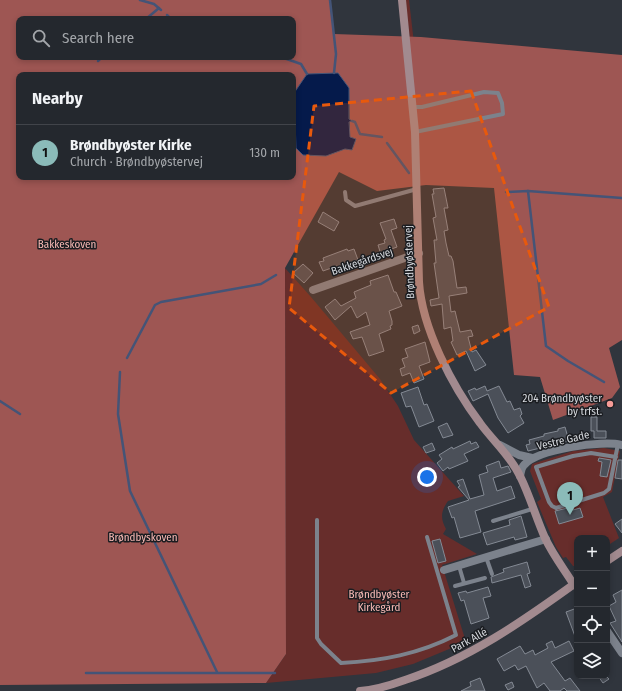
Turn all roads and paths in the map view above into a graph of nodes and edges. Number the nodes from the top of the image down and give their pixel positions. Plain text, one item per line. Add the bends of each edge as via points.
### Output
1 (402, 0) edge
2 (412, 107) junction
3 (415, 132) junction
4 (418, 189) junction
5 (345, 192) dead end
6 (419, 253) junction
7 (312, 290) dead end
8 (500, 444) junction
9 (620, 445) edge
10 (616, 457) junction
11 (532, 458) junction
12 (520, 476) junction
13 (532, 508) junction
14 (317, 520) dead end
15 (493, 521) dead end
16 (427, 537) dead end
17 (546, 539) junction
18 (622, 551) edge
19 (486, 557) junction
20 (610, 559) edge
21 (459, 565) junction
22 (441, 571) junction
23 (492, 574) dead end
24 (486, 578) dead end
25 (574, 582) edge
26 (464, 583) junction
27 (455, 586) dead end
28 (574, 586) edge
29 (610, 635) edge
30 (622, 653) edge
31 (360, 691) edge

1 - 2 street, Brøndbyøstervej
2 - 3 street, Brøndbyøstervej
2 - 3 lane via 422,107 484,92 498,93 502,103 503,114
3 - 4 street, Brøndbyøstervej
4 - 5 lane via 355,206 346,200
4 - 6 street, Brøndbyøstervej
6 - 7 street, Bakkegårdsvej
6 - 8 street, Brøndbyøstervej via 420,299 428,326 466,402 481,424
8 - 11 street, Vestre Gade via 518,455
8 - 12 street, Brøndbyøstervej
9 - 10 lane
9 - 11 street, Vestre Gade via 607,443 571,447
10 - 10 lane via 591,453 557,460 536,467 536,470 549,502 556,508 604,493 609,489
11 - 12 street, Vestre Gade via 521,468
12 - 13 street, Brøndbyøstervej
13 - 15 lane
13 - 17 street, Brøndbyøstervej
14 - 22 lane via 317,638 341,663 374,662 403,656 456,636
16 - 22 lane
17 - 19 street
17 - 25 street, Brøndbyøstervej
18 - 20 street
19 - 21 street
19 - 23 lane
21 - 22 street
21 - 26 lane
24 - 26 lane
26 - 27 lane
28 - 31 street, Park Allé via 484,646 454,661 395,683
29 - 30 street

